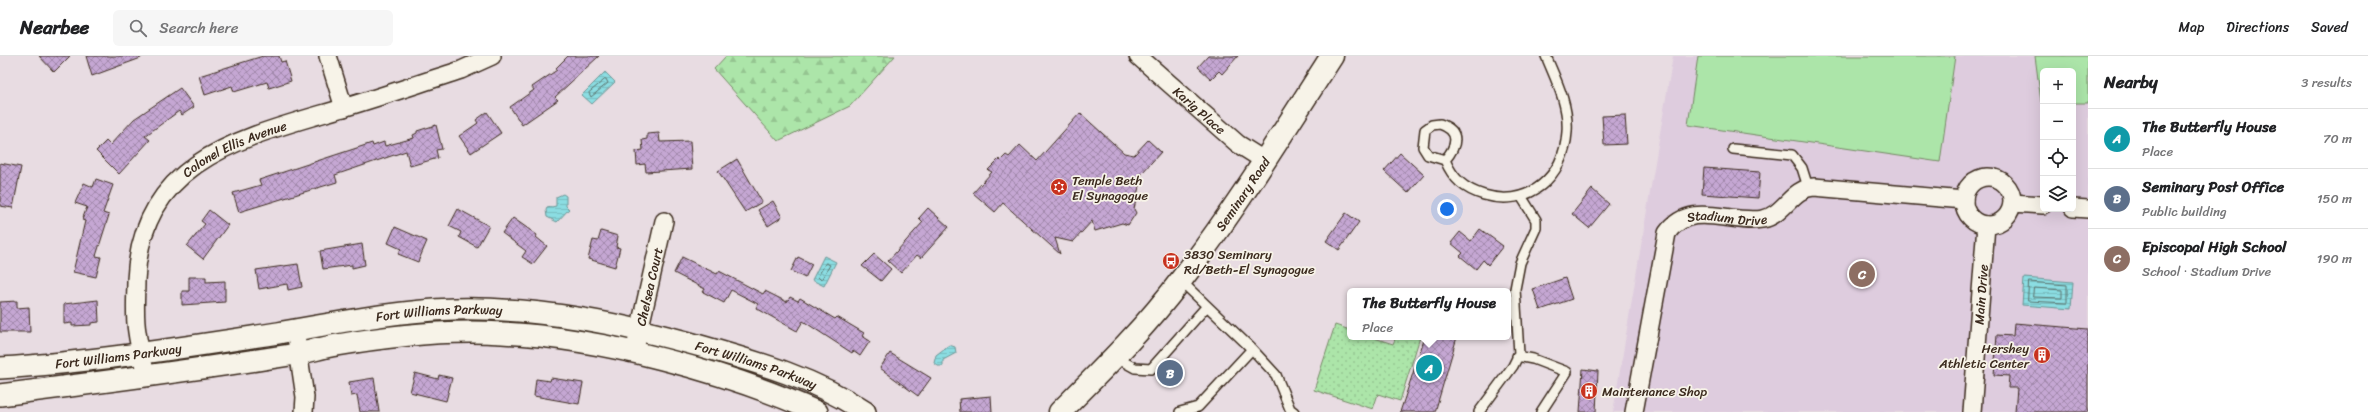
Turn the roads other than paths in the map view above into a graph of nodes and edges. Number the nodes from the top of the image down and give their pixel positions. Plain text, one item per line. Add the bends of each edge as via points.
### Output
1 (328, 56) edge
2 (492, 56) edge
3 (1332, 56) edge
4 (1546, 56) edge
5 (1147, 59) edge
6 (344, 108) junction
7 (1733, 149) dead end
8 (1445, 160) dead end
9 (1265, 161) junction
10 (1808, 187) junction
11 (1521, 196) junction
12 (1964, 200) junction
13 (2012, 203) junction
14 (2040, 206) edge
15 (2076, 208) edge
16 (2088, 209) edge
17 (664, 221) dead end
18 (1986, 225) junction
19 (1181, 281) junction
20 (1207, 306) junction
21 (295, 330) junction
22 (639, 330) junction
23 (1252, 349) junction
24 (634, 353) junction
25 (142, 354) junction
26 (298, 354) junction
27 (1517, 356) junction
28 (1115, 357) junction
29 (0, 368) edge
30 (146, 376) junction
31 (0, 395) edge
32 (304, 412) edge
33 (817, 412) edge
34 (865, 412) edge
35 (1060, 412) edge
36 (1180, 412) edge
37 (1294, 412) edge
38 (1479, 412) edge
39 (1541, 412) edge
40 (1634, 412) edge
41 (1972, 412) edge

1 - 6 street
2 - 6 street, Colonel Ellis Avenue via 461,70
3 - 9 main road, Seminary Road
4 - 11 lane via 1558,83 1566,113 1566,146 1559,164 1549,179
5 - 9 street, Karig Place via 1238,144
6 - 25 street, Colonel Ellis Avenue via 263,131 241,140 192,166 168,189 148,224 137,262 136,324
7 - 10 lane via 1792,155 1802,168
8 - 11 lane via 1452,175 1472,191 1507,199
9 - 19 main road, Seminary Road
10 - 12 street
10 - 40 street, Stadium Drive via 1764,219 1696,215 1673,224 1667,233 1663,248
11 - 27 lane via 1536,220 1536,228 1520,262 1515,289 1520,341
12 - 13 street via 1966,192 1975,180 1990,176 2004,182 2009,188
12 - 18 street via 1968,214
13 - 14 street
13 - 18 street via 2006,217 2000,222
15 - 16 street
17 - 22 street, Chelsea Court
18 - 41 street, Main Drive
19 - 20 lane
19 - 28 main road, Seminary Road
20 - 23 lane
20 - 28 lane via 1151,369 1135,368
21 - 22 street, Fort Williams Parkway via 397,312 456,309 520,311
21 - 25 street, Fort Williams Parkway
21 - 26 street
22 - 24 street, Chelsea Court
22 - 34 street, Fort Williams Parkway via 781,370 825,389
23 - 36 lane via 1198,406
23 - 37 lane via 1276,375 1290,409
24 - 26 street, Fort Williams Parkway via 537,336 462,332 383,338
24 - 33 street, Fort Williams Parkway via 717,375 779,395
25 - 29 street, Fort Williams Parkway
25 - 30 street, Colonel Ellis Avenue
26 - 30 street, Fort Williams Parkway
26 - 32 street via 305,397
27 - 38 lane via 1513,366
27 - 39 lane via 1533,359 1567,372
28 - 35 main road, Seminary Road
30 - 31 street, Fort Williams Parkway

